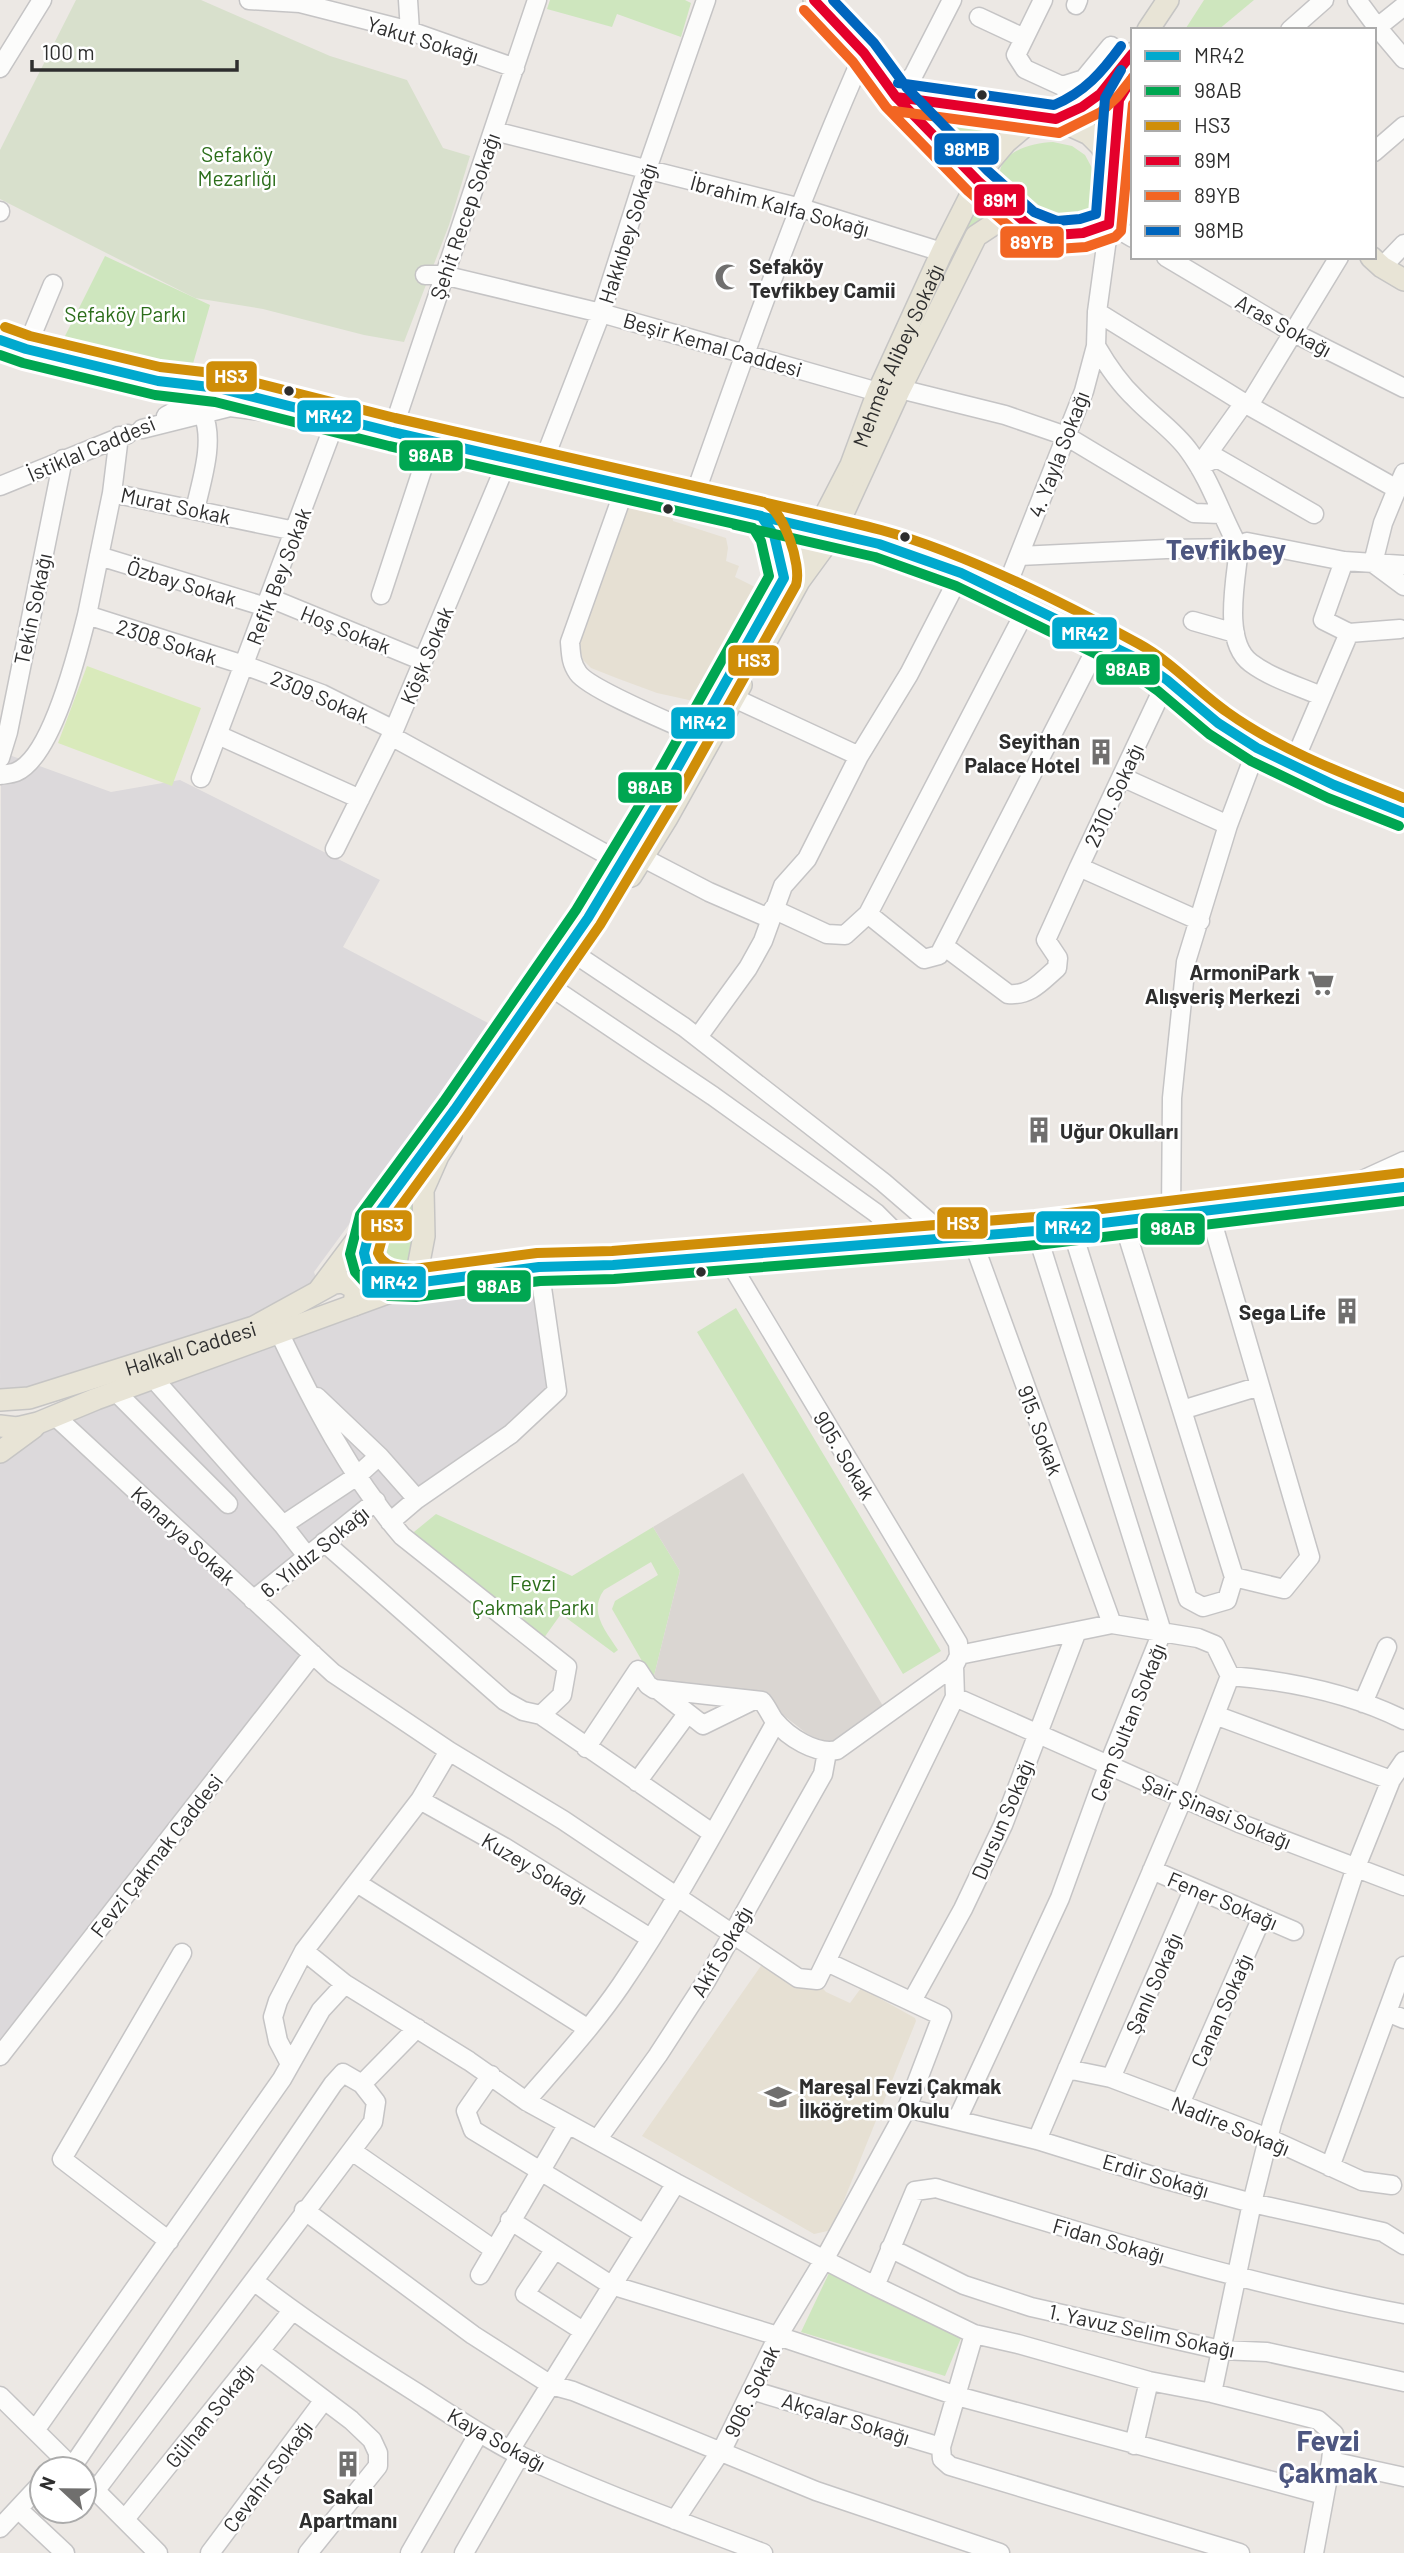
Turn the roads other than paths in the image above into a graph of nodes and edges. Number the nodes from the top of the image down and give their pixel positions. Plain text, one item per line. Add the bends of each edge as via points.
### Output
1 (249, 0) edge
2 (408, 0) edge
3 (537, 0) edge
4 (706, 0) edge
5 (814, 0) edge
6 (952, 0) edge
7 (1043, 0) edge
8 (1168, 0) edge
9 (1182, 0) edge
10 (1324, 0) edge
11 (1357, 0) edge
12 (40, 1) edge
13 (328, 6) edge
14 (1404, 6) edge
15 (979, 17) dead end
16 (1149, 28) edge
17 (1163, 28) edge
18 (1292, 28) edge
19 (1374, 28) edge
20 (1376, 28) edge
21 (1376, 30) edge
22 (410, 31) junction
23 (1024, 38) junction
24 (1111, 46) dead end
25 (864, 52) junction
26 (1131, 56) edge
27 (1404, 59) edge
28 (0, 68) edge
29 (514, 68) junction
30 (1131, 80) edge
31 (896, 97) junction
32 (1047, 117) junction
33 (1404, 126) edge
34 (494, 131) junction
35 (1125, 147) edge
36 (1376, 150) edge
37 (647, 169) junction
38 (978, 181) junction
39 (1113, 186) junction
40 (801, 208) junction
41 (1026, 223) junction
42 (1110, 224) junction
43 (1131, 237) edge
44 (1404, 244) edge
45 (942, 252) junction
46 (1169, 259) edge
47 (1338, 259) edge
48 (1377, 262) edge
49 (425, 275) dead end
50 (443, 275) junction
51 (1404, 280) edge
52 (52, 284) dead end
53 (1097, 312) junction
54 (601, 313) junction
55 (1292, 332) junction
56 (0, 340) edge
57 (1096, 346) junction
58 (26, 349) junction
59 (745, 353) junction
60 (218, 388) junction
61 (900, 388) junction
62 (1404, 388) edge
63 (878, 392) junction
64 (1246, 404) junction
65 (202, 414) junction
66 (337, 417) junction
67 (142, 429) junction
68 (392, 432) junction
69 (120, 436) junction
70 (1066, 436) junction
71 (432, 440) junction
72 (509, 457) junction
73 (63, 459) junction
74 (542, 465) junction
75 (1199, 466) junction
76 (1401, 481) edge
77 (626, 485) junction
78 (0, 486) edge
79 (112, 493) junction
80 (693, 500) junction
81 (195, 510) junction
82 (1221, 514) junction
83 (1314, 514) dead end
84 (761, 516) junction
85 (295, 531) junction
86 (826, 531) junction
87 (1239, 548) junction
88 (99, 556) junction
89 (1018, 556) junction
90 (1344, 561) junction
91 (1373, 563) junction
92 (1404, 565) edge
93 (961, 573) junction
94 (784, 578) junction
95 (1404, 586) edge
96 (1004, 593) junction
97 (381, 594) dead end
98 (268, 603) junction
99 (1029, 604) junction
100 (89, 616) junction
101 (1193, 621) dead end
102 (1400, 629) dead end
103 (1235, 633) junction
104 (1349, 633) junction
105 (1100, 641) junction
106 (423, 661) junction
107 (244, 665) junction
108 (1167, 680) junction
109 (1321, 696) junction
110 (734, 698) junction
111 (393, 733) junction
112 (696, 734) junction
113 (218, 735) junction
114 (1257, 748) junction
115 (0, 754) edge
116 (859, 755) junction
117 (1293, 764) junction
118 (0, 775) edge
119 (1122, 777) junction
120 (201, 778) dead end
121 (360, 799) junction
122 (1404, 813) edge
123 (1228, 825) junction
124 (335, 849) dead end
125 (632, 857) junction
126 (1079, 867) junction
127 (772, 914) junction
128 (868, 914) junction
129 (1200, 921) junction
130 (944, 946) junction
131 (578, 956) junction
132 (554, 989) junction
133 (698, 1037) junction
134 (1404, 1161) edge
135 (1404, 1187) edge
136 (1326, 1196) junction
137 (1209, 1211) junction
138 (1171, 1215) junction
139 (1123, 1221) junction
140 (372, 1222) junction
141 (1071, 1227) junction
142 (1036, 1231) junction
143 (971, 1236) junction
144 (948, 1238) junction
145 (904, 1241) junction
146 (726, 1256) junction
147 (539, 1267) junction
148 (415, 1283) junction
149 (320, 1289) junction
150 (354, 1305) junction
151 (279, 1332) junction
152 (153, 1378) junction
153 (304, 1385) junction
154 (1260, 1386) junction
155 (116, 1392) junction
156 (29, 1398) junction
157 (0, 1400) edge
158 (1182, 1410) junction
159 (47, 1420) junction
160 (1, 1428) edge
161 (0, 1452) edge
162 (379, 1456) junction
163 (357, 1476) junction
164 (418, 1499) junction
165 (376, 1502) junction
166 (228, 1504) dead end
167 (390, 1522) junction
168 (282, 1525) junction
169 (324, 1542) junction
170 (307, 1556) junction
171 (1234, 1577) junction
172 (253, 1600) junction
173 (1112, 1624) junction
174 (1077, 1630) junction
175 (1162, 1632) junction
176 (1387, 1647) dead end
177 (313, 1654) junction
178 (957, 1660) junction
179 (1230, 1676) junction
180 (658, 1690) junction
181 (955, 1697) junction
182 (755, 1699) junction
183 (1363, 1703) junction
184 (687, 1714) junction
185 (541, 1715) junction
186 (1215, 1715) junction
187 (1404, 1720) edge
188 (776, 1722) junction
189 (1037, 1735) junction
190 (586, 1748) junction
191 (449, 1751) junction
192 (827, 1752) junction
193 (1404, 1761) edge
194 (1108, 1766) junction
195 (1391, 1780) junction
196 (637, 1782) junction
197 (1183, 1798) junction
198 (420, 1800) junction
199 (712, 1833) junction
200 (1356, 1867) junction
201 (1152, 1870) junction
202 (357, 1883) junction
203 (1404, 1886) edge
204 (1194, 1888) junction
205 (677, 1895) junction
206 (1262, 1917) junction
207 (1294, 1931) dead end
208 (732, 1933) junction
209 (650, 1938) junction
210 (304, 1951) junction
211 (182, 1953) dead end
212 (827, 1962) junction
213 (1404, 1966) edge
214 (345, 1984) junction
215 (912, 2001) junction
216 (1387, 2012) junction
217 (1404, 2019) edge
218 (417, 2028) junction
219 (587, 2028) junction
220 (0, 2056) edge
221 (289, 2062) junction
222 (1067, 2069) junction
223 (491, 2075) junction
224 (1111, 2078) junction
225 (362, 2084) junction
226 (526, 2101) junction
227 (1180, 2104) junction
228 (907, 2108) junction
229 (957, 2120) junction
230 (568, 2124) junction
231 (1268, 2138) junction
232 (597, 2140) junction
233 (1037, 2140) junction
234 (352, 2151) junction
235 (1329, 2167) junction
236 (540, 2169) junction
237 (676, 2183) junction
238 (1392, 2185) dead end
239 (1252, 2203) junction
240 (304, 2210) junction
241 (510, 2220) junction
242 (644, 2234) junction
243 (169, 2241) junction
244 (1404, 2245) edge
245 (890, 2248) junction
246 (494, 2249) junction
247 (555, 2249) junction
248 (824, 2260) junction
249 (480, 2275) dead end
250 (1236, 2276) junction
251 (255, 2282) junction
252 (611, 2285) junction
253 (875, 2286) junction
254 (292, 2311) junction
255 (1404, 2314) edge
256 (583, 2332) junction
257 (974, 2334) junction
258 (778, 2336) junction
259 (1221, 2350) junction
260 (261, 2352) junction
261 (1149, 2381) junction
262 (1404, 2382) edge
263 (551, 2385) junction
264 (751, 2390) junction
265 (1212, 2393) junction
266 (957, 2396) junction
267 (324, 2400) junction
268 (2, 2402) edge
269 (36, 2429) junction
270 (479, 2433) junction
271 (1134, 2445) junction
272 (941, 2447) junction
273 (719, 2452) junction
274 (515, 2453) junction
275 (59, 2455) edge
276 (85, 2455) edge
277 (90, 2455) edge
278 (1331, 2461) junction
279 (1404, 2477) edge
280 (98, 2494) edge
281 (1324, 2495) junction
282 (28, 2499) edge
283 (18, 2510) junction
284 (125, 2519) junction
285 (675, 2520) junction
286 (0, 2528) edge
287 (758, 2552) edge
288 (65, 2553) edge
289 (158, 2553) edge
290 (210, 2553) edge
291 (308, 2553) edge
292 (410, 2553) edge
293 (464, 2553) edge
294 (999, 2553) edge
295 (1240, 2553) edge
296 (1314, 2553) edge

1 - 13 street, Yakut Sokağı
2 - 22 street
3 - 29 street, Şehit Recep Sokağı
4 - 37 street, Hakkıbey Sokağı
5 - 25 main road
6 - 31 street via 914,74
7 - 23 street
8 - 16 main road
9 - 17 main road
10 - 18 street
11 - 19 street
12 - 28 street
13 - 22 street, Yakut Sokağı
14 - 20 street
15 - 23 street
21 - 27 street
22 - 29 street, Yakut Sokağı
23 - 24 street via 1016,55 1025,69 1062,86 1084,79
25 - 31 main road
25 - 40 street
26 - 32 main road via 1102,94 1075,111
29 - 34 street, Şehit Recep Sokağı
30 - 35 main road via 1119,100
31 - 32 main road
31 - 38 main road
32 - 38 main road via 1006,142
32 - 39 main road via 1089,134 1101,146
33 - 36 street
34 - 37 street, İbrahim Kalfa Sokağı
34 - 50 street, Şehit Recep Sokağı
35 - 39 main road
37 - 40 street, İbrahim Kalfa Sokağı
37 - 54 street, Hakkıbey Sokağı
38 - 41 main road
38 - 45 main road, Mehmet Alibey Sokağı
39 - 42 main road
40 - 45 street, İbrahim Kalfa Sokağı
40 - 59 street
41 - 42 main road via 1056,236
41 - 61 main road via 994,224 976,236
42 - 43 street
42 - 53 street, 4. Yayla Sokağı
44 - 48 street
45 - 63 main road, Mehmet Alibey Sokağı
46 - 55 street, Aras Sokağı
47 - 55 street
48 - 51 main road
49 - 50 street, Beşir Kemal Caddesi
50 - 54 street, Beşir Kemal Caddesi
50 - 68 street, Şehit Recep Sokağı
52 - 58 street
53 - 57 street, 4. Yayla Sokağı
53 - 64 street
54 - 59 street, Beşir Kemal Caddesi
54 - 74 street, Hakkıbey Sokağı
55 - 62 street, Aras Sokağı
55 - 64 street
56 - 58 street
57 - 70 street, 4. Yayla Sokağı
57 - 75 street via 1125,388 1188,449
58 - 60 street via 158,381
59 - 63 street, Beşir Kemal Caddesi
59 - 80 street
60 - 66 street
60 - 67 street, İstiklal Caddesi
61 - 70 street
61 - 86 main road
63 - 86 main road, Mehmet Alibey Sokağı
64 - 75 street
64 - 76 street
65 - 66 street via 230,407
65 - 67 street
65 - 81 street via 208,428
66 - 68 street
66 - 85 street, Refik Bey Sokak
67 - 69 street, İstiklal Caddesi
68 - 71 street
69 - 73 street, İstiklal Caddesi
69 - 79 street, Murat Sokak
70 - 82 street via 1195,513
70 - 89 street, 4. Yayla Sokağı
71 - 72 street
71 - 97 street
72 - 74 street
72 - 106 street, Köşk Sokak
73 - 78 street, İstiklal Caddesi
73 - 115 street, Tekin Sokağı
74 - 77 street
75 - 82 street
75 - 83 street via 1217,458
76 - 91 street
77 - 80 street
77 - 112 street via 570,642 571,661 580,676 598,687
79 - 81 street, Murat Sokak
79 - 88 street
80 - 84 street
81 - 85 street, Murat Sokak
82 - 87 street
84 - 86 main road
84 - 94 main road via 774,536
85 - 98 street, Refik Bey Sokak
86 - 93 main road
86 - 94 main road
86 - 110 main road
87 - 89 street
87 - 90 street via 1247,542
87 - 103 street via 1232,617
88 - 98 street, Özbay Sokak
88 - 100 street
89 - 96 street, 4. Yayla Sokağı
90 - 91 street
90 - 104 street via 1323,620
91 - 92 street
91 - 95 street
93 - 96 main road
93 - 116 street via 909,674
94 - 112 main road
96 - 99 main road
98 - 106 street, Hoş Sokak
98 - 107 street, Refik Bey Sokak
99 - 105 main road
99 - 128 street
100 - 107 street, 2308 Sokak
100 - 118 street via 52,725 32,759 18,771
101 - 103 street
102 - 104 street
103 - 109 street via 1239,650 1250,662
104 - 109 street
105 - 108 main road
105 - 130 street
106 - 111 street, Köşk Sokak
107 - 111 street, 2309 Sokak via 322,694
107 - 113 street, Refik Bey Sokak
108 - 114 main road via 1218,723
108 - 119 street, 2310. Sokağı
109 - 117 street
110 - 116 street
110 - 125 main road
111 - 121 street, Köşk Sokak
111 - 125 street, 2309 Sokak
112 - 125 main road
113 - 120 street, Refik Bey Sokak
113 - 121 street
114 - 117 main road
114 - 123 street
116 - 127 street via 807,859 783,886
117 - 122 main road
119 - 123 street
119 - 126 street, 2310. Sokağı
121 - 124 street, Köşk Sokak
123 - 129 street
125 - 127 street, 2309 Sokak
125 - 131 main road
125 - 140 main road
126 - 129 street, 2310. Sokağı
126 - 130 street via 1046,940 1058,958 1057,968 1029,992 1008,993
127 - 128 street, 2309 Sokak via 827,934 845,935
127 - 133 street via 748,968
128 - 130 street via 924,959 939,955
129 - 138 street via 1186,962 1172,1098
131 - 132 main road
131 - 133 street
132 - 145 street via 876,1213
132 - 148 main road via 438,1156 423,1190 424,1236
133 - 144 street
134 - 136 street
135 - 136 main road, Halkalı Caddesi
136 - 137 main road, Halkalı Caddesi
137 - 138 main road, Halkalı Caddesi
137 - 154 street
138 - 139 main road, Halkalı Caddesi
139 - 141 main road, Halkalı Caddesi
139 - 158 street
140 - 148 main road via 364,1253 367,1265 393,1282
140 - 149 main road
141 - 142 main road, Halkalı Caddesi
141 - 171 street via 1188,1599 1203,1606 1227,1600
142 - 143 main road, Halkalı Caddesi
142 - 175 street, Cem Sultan Sokağı
143 - 144 main road, Halkalı Caddesi
143 - 173 street, 915. Sokak
144 - 145 main road, Halkalı Caddesi
145 - 146 main road, Halkalı Caddesi
146 - 147 main road, Halkalı Caddesi
146 - 178 street, 905. Sokak via 958,1643
147 - 148 main road, Halkalı Caddesi
147 - 164 street via 557,1391 511,1434
148 - 150 main road, Halkalı Caddesi
149 - 150 main road via 334,1283 350,1284 356,1289
149 - 156 main road, Halkalı Caddesi via 254,1327
150 - 151 main road, Halkalı Caddesi
151 - 152 main road, Halkalı Caddesi
151 - 153 street
152 - 155 main road, Halkalı Caddesi
152 - 168 street
153 - 162 street
153 - 163 street
154 - 158 street
154 - 171 street via 1310,1557 1284,1589
155 - 159 main road, Halkalı Caddesi
155 - 166 street
156 - 157 main road, Halkalı Caddesi
156 - 160 main road
158 - 171 street
159 - 160 main road, Halkalı Caddesi
159 - 161 main road
159 - 172 street, Kanarya Sokak
162 - 163 street
162 - 164 street
163 - 165 street
163 - 168 street
164 - 167 street
165 - 167 street
165 - 169 street, 6. Yıldız Sokağı
167 - 185 street via 567,1667 562,1695
168 - 170 street
169 - 170 street, 6. Yıldız Sokağı
169 - 185 street via 489,1689 523,1711
170 - 172 street, 6. Yıldız Sokağı
172 - 177 street, Kanarya Sokak
173 - 174 street
173 - 175 street
174 - 178 street
174 - 189 street, Dursun Sokağı
175 - 179 street via 1215,1645
175 - 194 street, Cem Sultan Sokağı
176 - 183 street
177 - 191 street, Kanarya Sokak via 333,1673
177 - 220 street, Fevzi Çakmak Caddesi
178 - 181 street
178 - 192 street via 837,1750
179 - 183 street via 1282,1681
179 - 186 street
180 - 182 street
180 - 184 street
180 - 190 street via 648,1685 638,1670
181 - 189 street, Şair Şinasi Sokağı
181 - 212 street
182 - 184 street via 706,1725
182 - 188 street via 764,1703
183 - 187 street
184 - 196 street
185 - 190 street
186 - 195 street
186 - 197 street
188 - 192 street via 801,1741
188 - 199 street
189 - 194 street, Şair Şinasi Sokağı
189 - 215 street, Dursun Sokağı via 992,1849
190 - 196 street
191 - 198 street
191 - 205 street, Kanarya Sokak
192 - 208 street, Akif Sokağı via 823,1774
193 - 195 street
194 - 197 street, Şair Şinasi Sokağı
194 - 229 street, Cem Sultan Sokağı via 1060,1898
195 - 200 street
196 - 199 street
197 - 200 street, Şair Şinasi Sokağı
197 - 201 street
198 - 202 street
198 - 209 street, Kuzey Sokağı
199 - 205 street
200 - 203 street, Şair Şinasi Sokağı
200 - 231 street
201 - 204 street, Fener Sokağı
201 - 222 street
202 - 210 street
202 - 219 street
204 - 206 street, Fener Sokağı
204 - 224 street, Şanlı Sokağı
205 - 208 street, Kanarya Sokak
205 - 209 street
206 - 207 street, Fener Sokağı
206 - 227 street, Canan Sokağı
208 - 212 street, Kanarya Sokak via 798,1978 817,1980
208 - 232 street, Akif Sokağı via 671,2034
209 - 219 street
210 - 214 street
210 - 221 street via 273,2017
211 - 243 street via 62,2159
212 - 215 street
213 - 216 street
214 - 218 street
214 - 221 street via 321,2010
215 - 228 street, 906. Sokak via 942,2016
216 - 217 street
216 - 235 street
218 - 223 street
218 - 225 street
219 - 226 street
221 - 243 street via 282,2079
222 - 224 street, Nadire Sokağı
222 - 233 street
223 - 226 street
223 - 236 street via 466,2111 472,2130
224 - 227 street, Nadire Sokağı
225 - 234 street via 376,2102 373,2122
225 - 276 street via 343,2073 333,2084
226 - 230 street
227 - 231 street, Nadire Sokağı
228 - 229 street, Erdir Sokağı
228 - 248 street, 906. Sokak
229 - 233 street, Erdir Sokağı
230 - 232 street
230 - 236 street
231 - 235 street, Nadire Sokağı
231 - 239 street
232 - 237 street
233 - 239 street, Erdir Sokağı
234 - 240 street
234 - 246 street
235 - 238 street, Nadire Sokağı via 1363,2181
236 - 241 street
236 - 242 street
237 - 242 street
237 - 248 street
239 - 244 street, Erdir Sokağı via 1383,2232
239 - 250 street
240 - 251 street
240 - 263 street via 473,2335
241 - 246 street
241 - 247 street
242 - 252 street
243 - 269 street
245 - 250 street, Fidan Sokağı via 915,2191 936,2188
245 - 253 street, Fidan Sokağı
245 - 259 street, 1. Yavuz Selim Sokağı via 964,2285 1031,2307
246 - 249 street
247 - 252 street
247 - 256 street via 524,2294
248 - 253 street
248 - 258 street, 906. Sokak
250 - 255 street, Fidan Sokağı
250 - 259 street
251 - 254 street, Kaya Sokağı
251 - 277 street
252 - 256 street
252 - 258 street
253 - 257 street
254 - 260 street, Gülhan Sokağı
254 - 270 street, Kaya Sokağı
256 - 263 street
257 - 261 street
257 - 266 street
258 - 264 street, 906. Sokak
258 - 266 street
259 - 262 street, 1. Yavuz Selim Sokağı via 1267,2352
259 - 265 street
260 - 267 street
260 - 284 street, Gülhan Sokağı
261 - 265 street
261 - 271 street
263 - 273 street via 573,2390
263 - 274 street
264 - 272 street, Akçalar Sokağı
264 - 273 street, 906. Sokak
265 - 278 street via 1318,2420 1334,2434
266 - 271 street
266 - 272 street
267 - 290 street, Cevahir Sokağı
267 - 291 street via 372,2440 378,2466
268 - 269 street
269 - 275 street
270 - 274 street, Kaya Sokağı
270 - 292 street
271 - 281 street
272 - 295 street via 942,2459 950,2466
273 - 285 street, 906. Sokak
273 - 294 street via 816,2491
274 - 285 street, Kaya Sokağı
274 - 293 street
278 - 279 street
278 - 281 street
280 - 284 street
281 - 296 street
282 - 283 street
283 - 286 street
283 - 288 street
284 - 289 street
285 - 287 street, Kaya Sokağı

